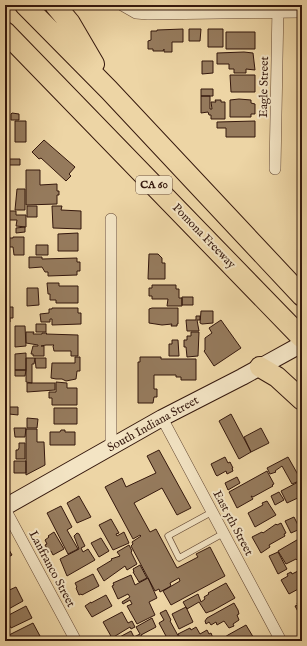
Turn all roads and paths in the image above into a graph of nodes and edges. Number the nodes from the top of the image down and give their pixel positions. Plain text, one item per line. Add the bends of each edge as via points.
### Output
1 (25, 5) edge
2 (54, 5) edge
3 (122, 5) edge
4 (278, 9) edge
5 (302, 12) edge
6 (5, 32) edge
7 (109, 90) junction
8 (275, 169) dead end
9 (111, 219) dead end
10 (302, 296) edge
11 (302, 338) edge
12 (302, 344) edge
13 (267, 363) junction
14 (302, 400) edge
15 (162, 418) junction
16 (110, 448) junction
17 (5, 508) edge
18 (213, 512) junction
19 (224, 533) junction
20 (76, 641) edge
21 (282, 641) edge

1 - 7 highway, CA 60
2 - 7 highway via 70,23
3 - 4 street via 136,13 148,14
4 - 5 street
4 - 8 street, Eagle Street
6 - 11 highway, Pomona Freeway / CA 60
7 - 10 highway, CA 60
9 - 16 street
12 - 13 main road, South Indiana Street
13 - 14 highway via 277,378
13 - 15 main road, South Indiana Street
15 - 16 main road, South Indiana Street
15 - 18 street, East 5th Street
16 - 17 main road, South Indiana Street
17 - 20 street, Lanfranco Street
18 - 19 street, East 5th Street
18 - 19 lane via 168,536 179,558
19 - 21 street, East 5th Street

